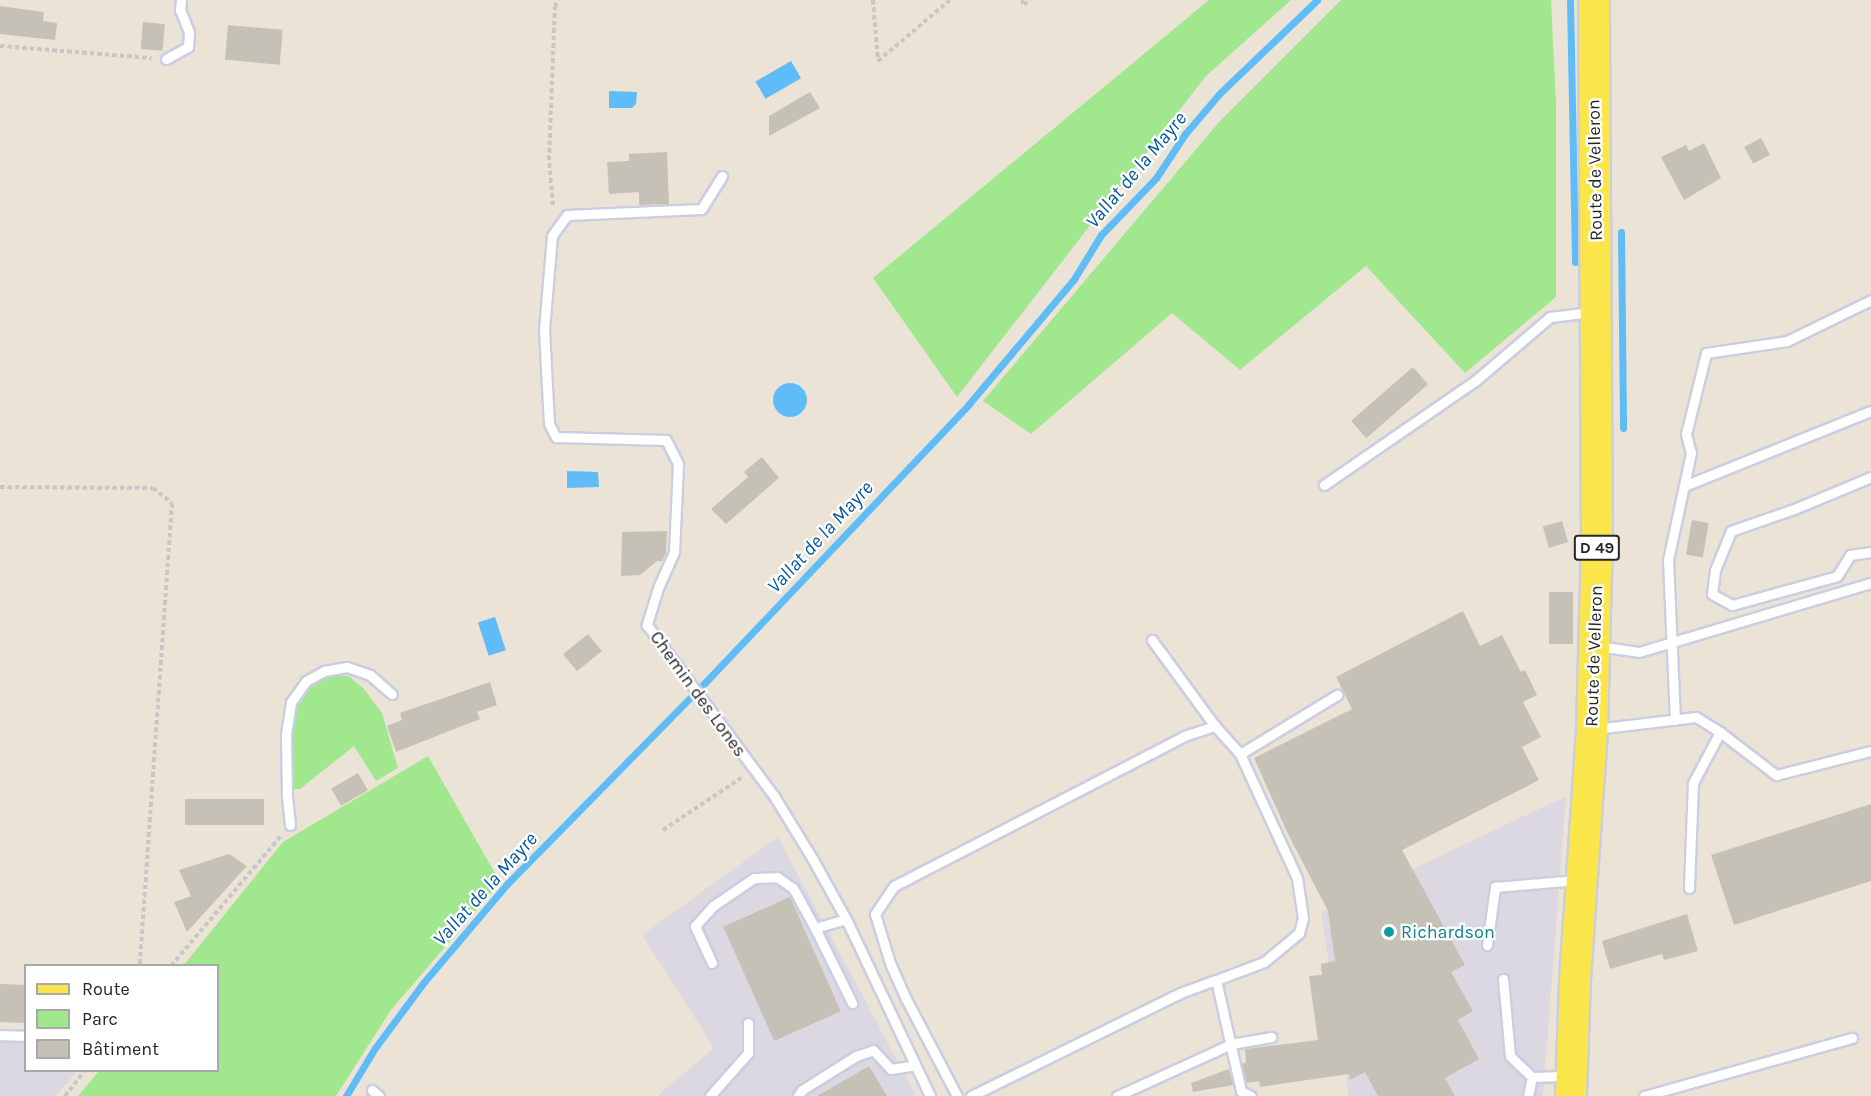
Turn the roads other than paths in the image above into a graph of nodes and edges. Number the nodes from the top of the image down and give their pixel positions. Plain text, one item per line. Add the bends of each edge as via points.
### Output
1 (181, 0) edge
2 (1594, 0) edge
3 (166, 59) road end
4 (722, 176) dead end
5 (1871, 300) edge
6 (1597, 312) junction
7 (1871, 411) edge
8 (1871, 477) edge
9 (1324, 485) dead end
10 (1684, 486) junction
11 (1871, 552) edge
12 (1871, 583) edge
13 (1152, 640) dead end
14 (1672, 642) junction
15 (1594, 646) junction
16 (392, 694) dead end
17 (1337, 695) dead end
18 (1675, 720) junction
19 (1215, 726) junction
20 (1592, 730) junction
21 (1720, 732) junction
22 (1871, 751) edge
23 (1240, 754) junction
24 (290, 825) road end
25 (1582, 879) junction
26 (1689, 888) dead end
27 (846, 919) junction
28 (815, 928) junction
29 (1487, 945) dead end
30 (712, 963) dead end
31 (1503, 979) dead end
32 (1216, 980) junction
33 (852, 1003) dead end
34 (748, 1023) dead end
35 (0, 1035) edge
36 (24, 1036) edge
37 (1271, 1037) dead end
38 (1852, 1038) dead end
39 (1231, 1044) junction
40 (915, 1065) junction
41 (1532, 1077) junction
42 (1571, 1086) edge
43 (710, 1096) edge
44 (798, 1096) edge
45 (930, 1096) edge
46 (957, 1096) edge
47 (971, 1096) edge
48 (1118, 1096) edge
49 (1251, 1096) edge
50 (1528, 1096) edge
51 (1644, 1096) edge

1 - 3 lane via 180,10 189,32 188,47
2 - 6 main road, Route de Velleron / D 49
4 - 27 lane, Chemin des Lones via 701,209 567,215 552,236 544,328 549,424 556,437 666,440 678,464 674,552 647,625 813,858
5 - 10 lane via 1787,341 1706,353 1686,435 1691,453
6 - 9 lane via 1550,317 1475,381
6 - 15 main road, Route de Velleron / D 49
7 - 10 lane
8 - 11 lane via 1731,531 1716,570 1712,594 1732,605 1837,576 1850,555
10 - 14 lane via 1668,560
12 - 14 lane
13 - 19 lane
14 - 15 lane via 1639,652
14 - 18 lane
15 - 20 main road, Route de Velleron / D 49
16 - 24 lane via 370,675 347,668 324,671 306,681 291,702 286,735
17 - 23 lane
18 - 20 lane
18 - 21 lane via 1696,717
19 - 23 lane
19 - 46 lane via 1184,736 894,886 875,914 906,999
20 - 25 main road, Route de Velleron / D 49
21 - 22 lane via 1776,776
21 - 26 lane via 1693,783
23 - 32 lane via 1297,878 1303,918 1299,933 1264,962
25 - 29 lane via 1495,887
25 - 42 main road, Route de Velleron / D 49
27 - 28 lane
27 - 40 lane, Chemin des Lones
28 - 30 lane via 793,888 777,877 754,878 713,906 695,926
28 - 33 lane
31 - 41 lane via 1510,1056
32 - 39 lane
32 - 47 lane via 1180,993
34 - 43 lane via 748,1053
35 - 36 lane
37 - 39 lane
38 - 51 lane
39 - 48 lane
39 - 49 lane via 1241,1091
40 - 44 lane via 891,1069 873,1050 856,1056
40 - 45 lane, Chemin des Lones
41 - 42 lane
41 - 50 lane

